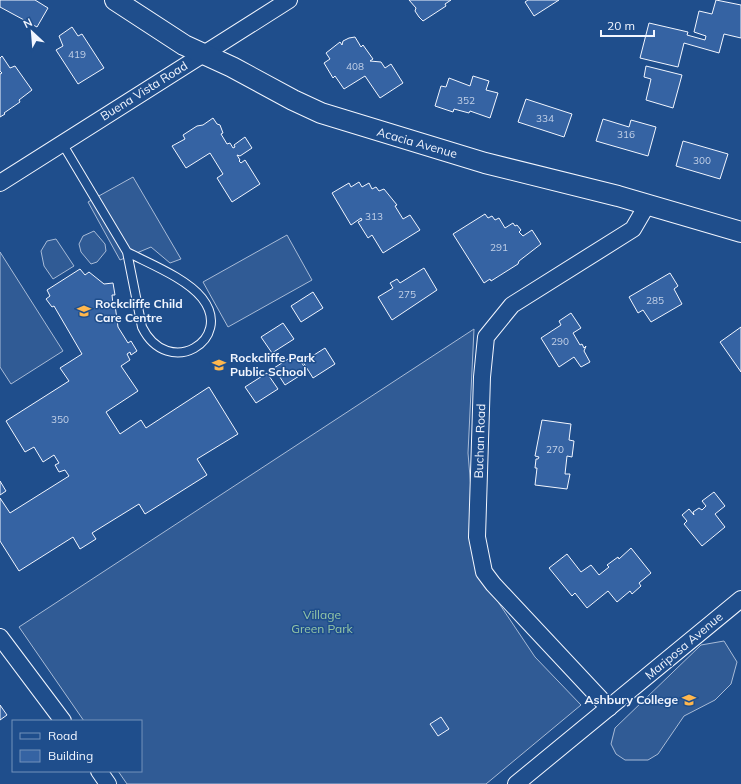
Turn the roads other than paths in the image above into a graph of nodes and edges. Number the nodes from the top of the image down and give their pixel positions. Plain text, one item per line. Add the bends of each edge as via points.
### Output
1 (115, 0) edge
2 (289, 0) edge
3 (203, 54) junction
4 (62, 143) junction
5 (0, 183) edge
6 (647, 205) junction
7 (740, 227) edge
8 (127, 252) junction
9 (741, 599) edge
10 (0, 637) edge
11 (609, 708) junction
12 (61, 720) edge
13 (100, 772) edge
14 (108, 784) edge
15 (516, 784) edge

1 - 3 street, Acacia Avenue via 176,40
2 - 3 street, Buena Vista Road
3 - 4 street, Buena Vista Road
3 - 6 street, Acacia Avenue via 321,113 478,160
4 - 5 street, Buena Vista Road
4 - 8 lane
6 - 7 street, Acacia Avenue
6 - 11 street, Buchan Road via 632,229 512,305 486,338 482,378 477,537 484,572
8 - 8 lane via 156,266 190,287 202,298 211,323 207,338 203,342 189,350 172,352 156,347 147,337 142,327
9 - 11 street, Mariposa Avenue
10 - 12 street
11 - 15 street, Mariposa Avenue
13 - 14 street

